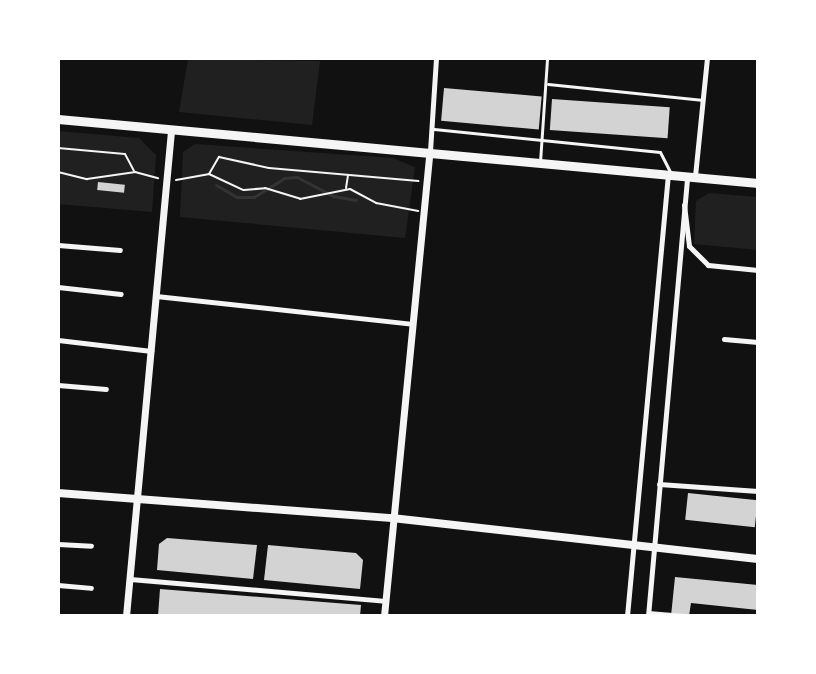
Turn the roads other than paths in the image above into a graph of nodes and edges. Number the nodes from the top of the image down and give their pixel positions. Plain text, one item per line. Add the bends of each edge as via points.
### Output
1 (436, 58) edge
2 (547, 58) edge
3 (707, 58) edge
4 (548, 84) junction
5 (703, 100) junction
6 (58, 119) edge
7 (431, 129) junction
8 (171, 130) junction
9 (542, 140) junction
10 (430, 151) junction
11 (540, 162) junction
12 (669, 174) junction
13 (691, 176) junction
14 (758, 183) edge
15 (684, 205) junction
16 (58, 245) edge
17 (120, 250) dead end
18 (758, 270) edge
19 (58, 287) edge
20 (121, 294) dead end
21 (156, 296) junction
22 (412, 324) junction
23 (724, 339) dead end
24 (58, 340) edge
25 (758, 342) edge
26 (151, 351) junction
27 (58, 385) edge
28 (106, 389) dead end
29 (659, 484) junction
30 (758, 491) edge
31 (58, 493) edge
32 (137, 502) junction
33 (392, 518) junction
34 (58, 544) edge
35 (91, 546) dead end
36 (632, 546) junction
37 (652, 548) junction
38 (758, 559) edge
39 (130, 579) junction
40 (58, 585) edge
41 (91, 588) dead end
42 (385, 601) junction
43 (648, 614) edge
44 (126, 616) edge
45 (384, 616) edge
46 (627, 616) edge
47 (697, 616) edge

1 - 7 street
2 - 4 lane
3 - 5 street
4 - 5 lane
4 - 9 lane
5 - 13 street
6 - 8 highway
7 - 9 lane
7 - 10 street
8 - 10 highway
8 - 21 street
9 - 11 lane
9 - 12 lane via 660,152
10 - 11 highway
10 - 22 street
11 - 12 highway
12 - 13 highway
12 - 36 street
13 - 14 highway
13 - 15 street
15 - 18 street via 689,246 708,265
15 - 29 street
16 - 17 street
19 - 20 street
21 - 22 street
21 - 26 street
22 - 33 street
23 - 25 street
24 - 26 street
26 - 32 street
27 - 28 street
29 - 30 street
29 - 37 street
31 - 32 main road
32 - 33 main road
32 - 39 street
33 - 36 main road
33 - 42 street
34 - 35 street
36 - 37 main road
36 - 46 street
37 - 38 main road
37 - 43 street
39 - 42 street
39 - 44 street
40 - 41 street
42 - 45 street
43 - 47 lane

